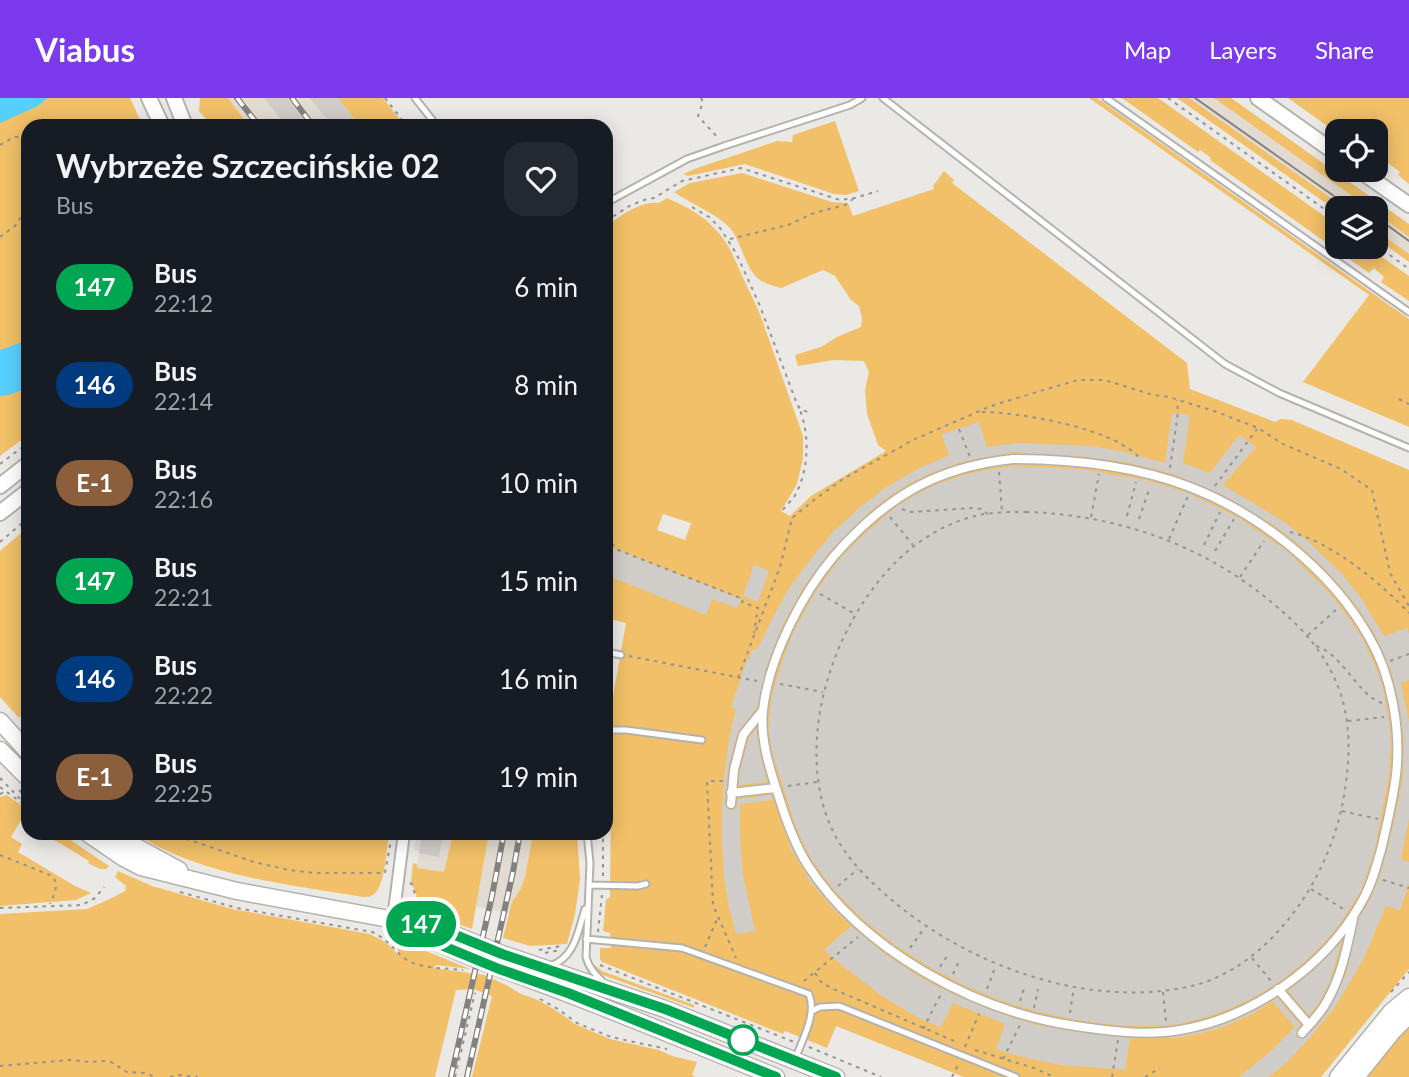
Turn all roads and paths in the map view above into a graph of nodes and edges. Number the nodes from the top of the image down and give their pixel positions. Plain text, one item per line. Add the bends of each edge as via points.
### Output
1 (149, 98) edge
2 (174, 98) edge
3 (385, 98) edge
4 (415, 98) edge
5 (701, 98) edge
6 (862, 98) edge
7 (883, 98) edge
8 (1107, 98) edge
9 (1168, 98) edge
10 (1258, 98) edge
11 (159, 119) edge
12 (182, 119) edge
13 (402, 119) edge
14 (432, 119) edge
15 (21, 137) edge
16 (0, 145) edge
17 (1325, 145) edge
18 (724, 146) junction
19 (1376, 182) edge
20 (878, 191) dead end
21 (855, 198) junction
22 (613, 199) edge
23 (1409, 205) edge
24 (692, 207) dead end
25 (1325, 209) edge
26 (613, 216) edge
27 (21, 217) edge
28 (0, 237) edge
29 (729, 239) junction
30 (1388, 253) edge
31 (1409, 268) edge
32 (1409, 312) edge
33 (1162, 396) dead end
34 (1177, 399) junction
35 (1399, 399) dead end
36 (1409, 404) edge
37 (800, 409) junction
38 (981, 412) dead end
39 (810, 413) dead end
40 (1258, 428) junction
41 (959, 429) dead end
42 (21, 448) edge
43 (1409, 448) edge
44 (967, 450) dead end
45 (1138, 456) dead end
46 (1171, 461) dead end
47 (0, 464) edge
48 (21, 470) edge
49 (1154, 476) junction
50 (999, 480) dead end
51 (1220, 480) dead end
52 (1097, 485) dead end
53 (0, 486) edge
54 (1191, 488) junction
55 (1133, 493) dead end
56 (21, 496) edge
57 (1224, 503) junction
58 (783, 509) dead end
59 (914, 512) dead end
60 (1239, 512) junction
61 (0, 513) edge
62 (1002, 513) junction
63 (989, 514) junction
64 (1127, 516) dead end
65 (1091, 518) junction
66 (1139, 519) dead end
67 (894, 521) dead end
68 (21, 524) edge
69 (1299, 534) dead end
70 (1169, 540) junction
71 (0, 542) edge
72 (613, 545) edge
73 (1204, 545) dead end
74 (914, 546) junction
75 (1258, 550) dead end
76 (1215, 551) dead end
77 (1240, 578) junction
78 (828, 597) dead end
79 (1409, 606) edge
80 (1409, 613) edge
81 (1332, 614) dead end
82 (856, 615) junction
83 (1307, 635) junction
84 (753, 638) dead end
85 (1315, 646) junction
86 (613, 653) edge
87 (1409, 654) edge
88 (621, 655) joint
89 (1394, 659) dead end
90 (747, 680) dead end
91 (792, 686) dead end
92 (824, 692) junction
93 (1371, 697) dead end
94 (763, 710) junction
95 (1379, 717) dead end
96 (0, 721) edge
97 (1347, 721) junction
98 (613, 730) edge
99 (702, 740) dead end
100 (21, 744) edge
101 (0, 750) edge
102 (0, 778) edge
103 (724, 781) dead end
104 (21, 782) edge
105 (818, 782) junction
106 (21, 784) edge
107 (786, 786) dead end
108 (0, 788) edge
109 (776, 788) junction
110 (10, 789) junction
111 (5, 791) junction
112 (731, 793) junction
113 (0, 794) edge
114 (21, 800) edge
115 (21, 802) edge
116 (730, 804) dead end
117 (1341, 810) junction
118 (1373, 818) dead end
119 (97, 840) edge
120 (126, 840) edge
121 (190, 840) edge
122 (391, 840) edge
123 (403, 840) edge
124 (588, 840) edge
125 (603, 840) edge
126 (0, 855) edge
127 (858, 868) junction
128 (1372, 877) junction
129 (200, 881) junction
130 (646, 884) dead end
131 (590, 885) junction
132 (603, 885) junction
133 (104, 887) dead end
134 (1409, 888) edge
135 (1310, 889) junction
136 (833, 890) dead end
137 (588, 900) junction
138 (50, 905) junction
139 (1338, 905) dead end
140 (0, 908) edge
141 (1354, 915) junction
142 (718, 916) junction
143 (393, 919) junction
144 (925, 926) junction
145 (372, 932) dead end
146 (861, 934) dead end
147 (586, 939) junction
148 (597, 940) junction
149 (907, 953) dead end
150 (949, 953) dead end
151 (702, 954) junction
152 (1252, 957) junction
153 (960, 959) dead end
154 (996, 964) junction
155 (545, 968) junction
156 (740, 968) junction
157 (939, 968) dead end
158 (465, 970) dead end
159 (1409, 972) edge
160 (815, 973) junction
161 (952, 975) dead end
162 (804, 981) dead end
163 (1025, 985) dead end
164 (1074, 986) junction
165 (1275, 986) junction
166 (1038, 989) dead end
167 (943, 990) dead end
168 (1163, 991) junction
169 (1392, 991) dead end
170 (614, 992) junction
171 (475, 993) dead end
172 (986, 994) dead end
173 (1409, 997) edge
174 (539, 998) dead end
175 (1020, 1003) dead end
176 (1034, 1006) dead end
177 (811, 1011) junction
178 (979, 1014) dead end
179 (1409, 1015) edge
180 (1069, 1018) dead end
181 (1022, 1021) dead end
182 (1166, 1023) dead end
183 (1309, 1025) junction
184 (923, 1029) junction
185 (1302, 1033) dead end
186 (1119, 1037) dead end
187 (956, 1042) dead end
188 (672, 1050) dead end
189 (975, 1050) dead end
190 (962, 1055) junction
191 (1003, 1060) junction
192 (795, 1061) junction
193 (0, 1066) edge
194 (1160, 1068) dead end
195 (156, 1077) edge
196 (170, 1077) edge
197 (198, 1077) edge
198 (455, 1077) edge
199 (776, 1077) edge
200 (836, 1077) edge
201 (952, 1077) edge
202 (1016, 1077) edge
203 (1054, 1077) edge
204 (1112, 1077) edge
205 (1145, 1077) edge
206 (1338, 1077) edge
207 (1356, 1077) edge

1 - 11 street
2 - 12 street
3 - 13 path
4 - 14 lane
5 - 18 path via 704,102 698,116
6 - 18 lane
7 - 43 lane via 1216,357 1279,393
8 - 32 lane
9 - 25 path
10 - 17 street
15 - 16 path
18 - 22 lane via 687,159
19 - 23 street
20 - 21 path
21 - 26 path via 841,200 741,168 682,181
21 - 29 path via 788,225
24 - 29 path
27 - 28 path
29 - 37 path
30 - 31 path
33 - 34 path
34 - 40 path
34 - 46 path
35 - 36 path
37 - 39 path
37 - 58 path via 806,460 794,496
38 - 45 path via 1065,424 1123,445
40 - 51 path
40 - 79 path via 1341,469 1372,490 1391,573
41 - 44 path
42 - 47 path
48 - 53 street
49 - 54 street
49 - 66 path
49 - 94 street via 1095,463 1013,459 957,469 905,493 873,516 821,571 782,642
50 - 62 path
52 - 65 path
54 - 57 street
54 - 70 path
55 - 64 path
56 - 61 street
57 - 60 street
57 - 73 path
59 - 63 path via 974,508
60 - 76 path
60 - 128 street via 1312,564 1352,610 1382,666 1394,716 1396,771 1389,818
62 - 63 path
62 - 65 path
63 - 74 path via 955,523
65 - 70 path
67 - 74 path
68 - 71 path
69 - 80 path via 1354,565
70 - 77 path
72 - 84 path via 758,608
74 - 82 path
75 - 77 path
77 - 83 path
78 - 82 path
81 - 83 path
82 - 92 path
83 - 85 path
85 - 93 path via 1330,653
85 - 97 path via 1334,675
86 - 88 lane
87 - 89 path
88 - 90 path
91 - 92 path
92 - 105 path via 817,735
94 - 109 street via 764,738
94 - 112 street via 743,735
95 - 97 path
96 - 100 main road
97 - 117 path via 1348,768
98 - 99 lane
101 - 104 main road
102 - 110 path
103 - 142 path via 708,781 713,905
105 - 107 path
105 - 127 path via 832,829
106 - 110 path
108 - 111 path
109 - 112 street
109 - 165 street via 804,859 845,911 922,971 983,1001 1065,1025 1174,1032 1206,1026 1240,1012
110 - 111 path
110 - 114 path
111 - 113 path
111 - 115 path
112 - 116 street
117 - 118 path
117 - 135 path via 1329,851
119 - 129 main road via 141,867
120 - 129 main road
121 - 122 path via 254,862 315,873 385,873
123 - 143 street
124 - 131 lane
125 - 132 path
126 - 138 path via 52,876 57,887
127 - 136 path
127 - 144 path
128 - 134 path
128 - 141 street
129 - 143 main road
130 - 132 lane
131 - 132 lane
131 - 137 lane
132 - 148 path
133 - 138 path via 82,905
135 - 139 path
135 - 152 path via 1285,924
137 - 147 lane
137 - 155 lane via 570,953
138 - 140 path
141 - 165 street via 1322,955
141 - 183 street via 1339,974 1327,1002
142 - 151 path
142 - 156 path
143 - 155 main road via 438,928
143 - 199 main road via 436,943
144 - 149 path
144 - 154 path
145 - 158 path via 411,962
146 - 160 path
147 - 148 lane
147 - 170 lane via 588,964
148 - 151 lane
150 - 157 path
151 - 156 lane
152 - 165 path
152 - 168 path via 1209,981
153 - 161 path
154 - 164 path
154 - 172 path
155 - 170 main road
156 - 177 lane via 809,994
159 - 169 path
160 - 162 path
160 - 184 path via 831,988
163 - 175 path
164 - 168 path
164 - 180 path
165 - 183 street
166 - 176 path
167 - 184 path
168 - 182 path
170 - 192 main road
171 - 198 path
173 - 206 main road via 1391,1012
174 - 188 path via 577,1023 611,1037
177 - 190 lane via 839,1006
177 - 192 lane
178 - 190 path
179 - 207 main road
181 - 191 path
183 - 185 street
184 - 187 path
186 - 204 path
189 - 191 path
190 - 201 path
190 - 202 lane
191 - 203 path
192 - 200 main road
193 - 195 path via 105,1061 127,1072
194 - 205 path
196 - 197 path

